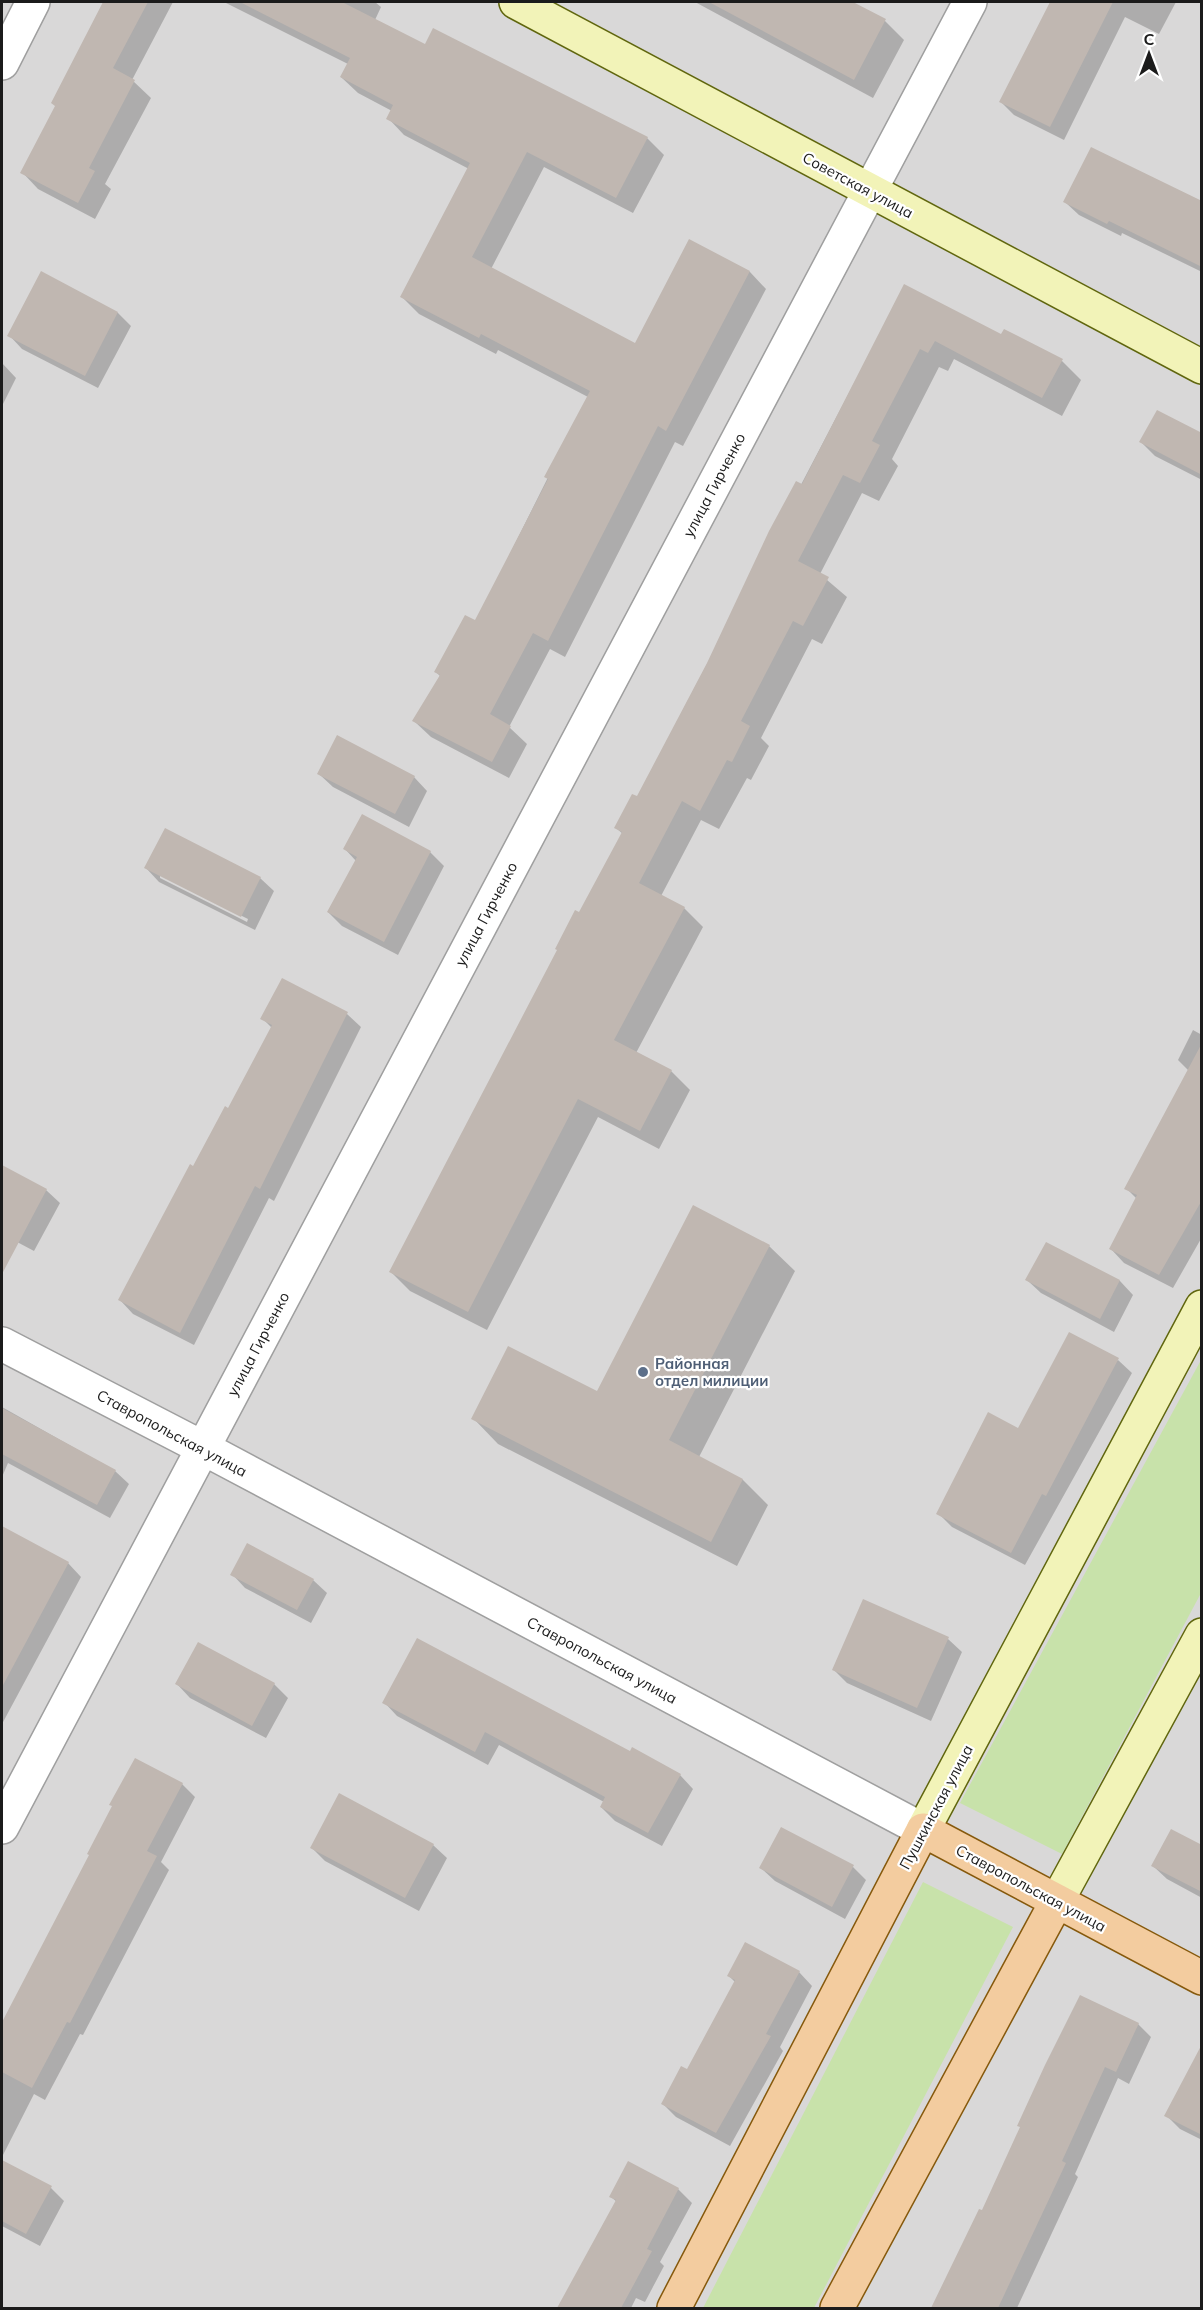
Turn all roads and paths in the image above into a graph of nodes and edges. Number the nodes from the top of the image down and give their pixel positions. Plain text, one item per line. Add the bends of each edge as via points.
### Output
1 (33, 2) edge
2 (516, 2) edge
3 (970, 2) edge
4 (2, 63) edge
5 (869, 191) junction
6 (1202, 367) edge
7 (1202, 1307) edge
8 (2, 1344) edge
9 (203, 1448) junction
10 (1202, 1635) edge
11 (2, 1827) edge
12 (923, 1830) junction
13 (1057, 1901) junction
14 (1202, 1978) edge
15 (674, 2308) edge
16 (837, 2308) edge

1 - 4 street
2 - 5 street, Советская улица
3 - 5 street, улица Гирченко
5 - 6 street, Советская улица
5 - 9 street, улица Гирченко
7 - 12 street, Пушкинская улица
8 - 9 street, Ставропольская улица
9 - 11 street, улица Гирченко
9 - 12 street, Ставропольская улица
10 - 13 street
12 - 13 main road, Ставропольская улица
12 - 15 main road, Пушкинская улица
13 - 14 main road, Ставропольская улица
13 - 16 main road

